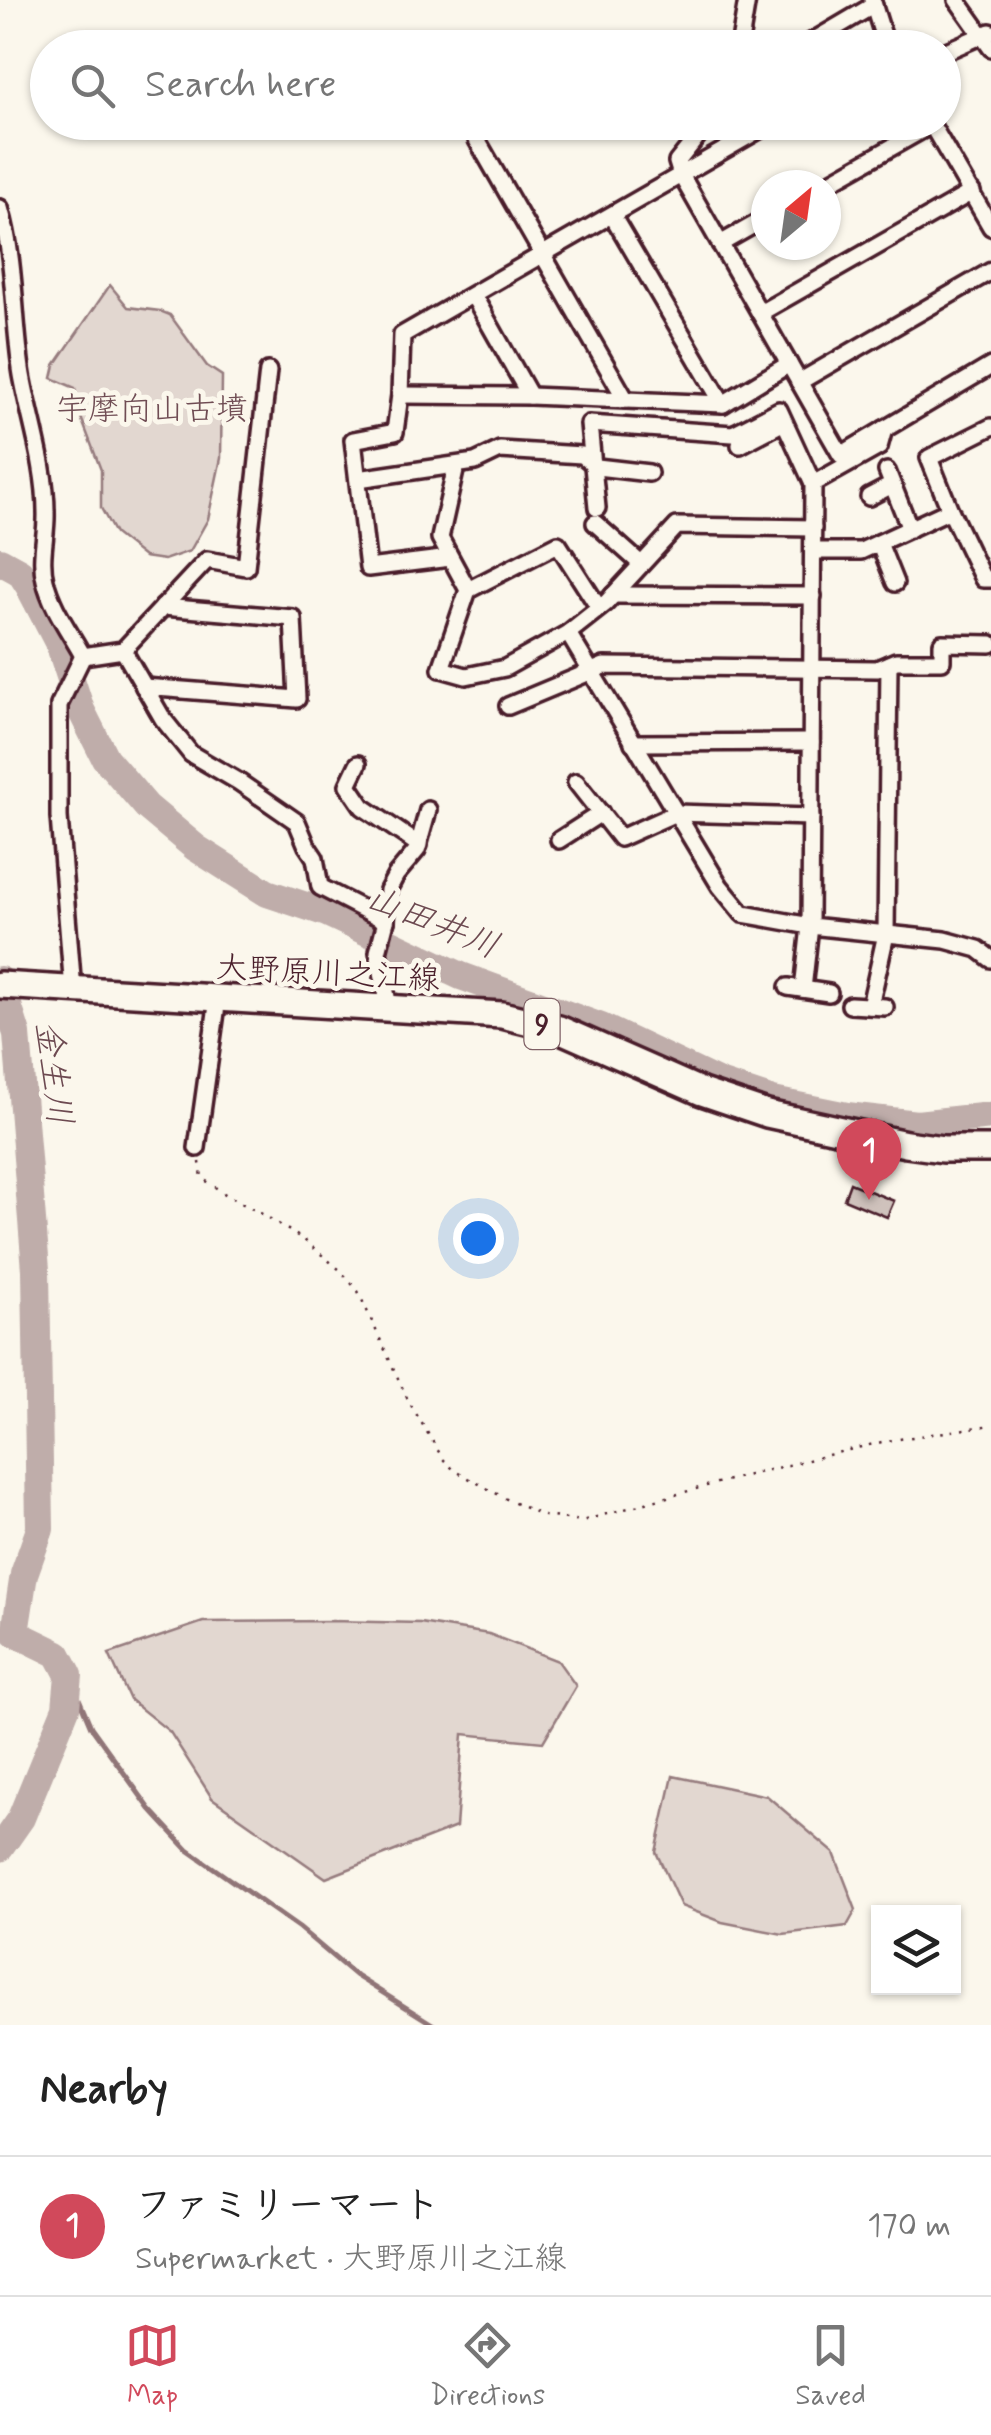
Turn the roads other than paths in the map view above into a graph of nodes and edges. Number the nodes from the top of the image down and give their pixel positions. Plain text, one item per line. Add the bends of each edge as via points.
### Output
1 (747, 0) edge
2 (957, 0) edge
3 (873, 2) edge
4 (741, 30) edge
5 (829, 30) edge
6 (881, 30) edge
7 (988, 39) edge
8 (961, 47) edge
9 (477, 140) dead end
10 (695, 140) edge
11 (742, 140) edge
12 (903, 140) edge
13 (941, 140) edge
14 (681, 175) junction
15 (841, 176) edge
16 (971, 190) junction
17 (991, 206) edge
18 (0, 208) edge
19 (612, 214) junction
20 (751, 226) edge
21 (991, 227) edge
22 (720, 244) junction
23 (542, 256) junction
24 (991, 271) edge
25 (473, 295) junction
26 (760, 313) junction
27 (789, 364) junction
28 (991, 366) edge
29 (268, 371) dead end
30 (799, 382) junction
31 (400, 394) junction
32 (530, 396) junction
33 (626, 400) junction
34 (723, 404) junction
35 (784, 422) junction
36 (991, 426) edge
37 (884, 429) junction
38 (740, 445) dead end
39 (592, 463) junction
40 (455, 471) dead end
41 (649, 473) dead end
42 (358, 479) junction
43 (813, 484) junction
44 (869, 497) dead end
45 (950, 510) junction
46 (813, 528) junction
47 (910, 529) junction
48 (879, 543) junction
49 (813, 551) junction
50 (450, 558) junction
51 (641, 564) junction
52 (991, 579) edge
53 (896, 583) dead end
54 (468, 590) junction
55 (613, 595) junction
56 (812, 596) junction
57 (163, 607) junction
58 (599, 608) junction
59 (568, 634) junction
60 (991, 644) edge
61 (123, 650) junction
62 (83, 656) junction
63 (889, 664) junction
64 (812, 668) junction
65 (590, 672) junction
66 (144, 687) junction
67 (508, 706) dead end
68 (811, 742) junction
69 (634, 743) junction
70 (358, 764) dead end
71 (576, 782) dead end
72 (428, 810) dead end
73 (601, 813) junction
74 (676, 813) junction
75 (811, 816) junction
76 (559, 840) dead end
77 (419, 845) junction
78 (386, 920) junction
79 (810, 926) junction
80 (886, 934) junction
81 (991, 959) edge
82 (0, 985) edge
83 (73, 990) junction
84 (829, 992) dead end
85 (218, 998) junction
86 (850, 1004) dead end
87 (389, 1008) junction
88 (197, 1148) road end
89 (991, 1149) edge

1 - 4 street
2 - 7 street
3 - 5 street
3 - 6 street
7 - 8 street
9 - 23 street
10 - 14 street via 677,162
11 - 14 street
12 - 15 street
13 - 16 street
14 - 19 street
14 - 22 street
16 - 17 street
16 - 21 street
16 - 26 street
18 - 62 street via 46,512 45,580
19 - 23 street
19 - 34 street
20 - 22 street
22 - 26 street
23 - 25 street
23 - 33 street
24 - 30 street
25 - 31 street via 402,335
25 - 32 street
26 - 27 street
27 - 30 street
27 - 34 street
28 - 37 street
29 - 57 street via 246,567 207,560
30 - 37 street via 841,454
31 - 32 street
31 - 42 street via 394,432 353,440
32 - 33 street
33 - 34 street
35 - 38 street
35 - 39 street via 779,410 733,434 588,424
35 - 43 street
36 - 45 street via 929,458
37 - 43 street via 879,447
39 - 41 street
39 - 42 street via 582,455 500,450 475,462
39 - 51 street via 596,515
40 - 50 street via 440,538
42 - 50 street via 368,568
43 - 46 street
44 - 47 street via 890,478
45 - 47 street
45 - 52 street via 983,579
46 - 49 street
46 - 51 street via 677,526
47 - 48 street
48 - 49 street via 862,552
48 - 53 street
49 - 56 street
50 - 54 street
51 - 55 street
54 - 58 street via 558,544
54 - 59 street via 441,670 466,676 504,668
55 - 56 street
55 - 58 street
56 - 64 street
57 - 61 street
57 - 66 street via 293,618 297,698
58 - 59 street
59 - 65 street
60 - 63 street via 942,643 942,661
61 - 62 street
61 - 66 street
62 - 83 street via 60,705 59,818
63 - 64 street
63 - 80 street
64 - 65 street via 604,666
64 - 68 street
65 - 67 street
65 - 69 street
66 - 78 street via 190,754 297,822 316,858 320,888
68 - 69 street
68 - 75 street
69 - 74 street
70 - 77 street via 348,785 363,807
71 - 73 street
72 - 77 street
73 - 74 street via 620,838
73 - 76 street
74 - 75 street
74 - 79 street via 743,914
75 - 79 street
77 - 78 street via 388,890
78 - 87 street via 378,952
79 - 80 street
79 - 84 street via 795,988
80 - 81 street via 945,940
80 - 86 street via 878,1006
82 - 83 main road, 大野原川之江線 / 9
83 - 85 main road, 大野原川之江線 / 9
85 - 87 main road, 大野原川之江線 / 9
85 - 88 street
87 - 89 main road, 大野原川之江線 / 9 via 530,1020 767,1114 906,1144

